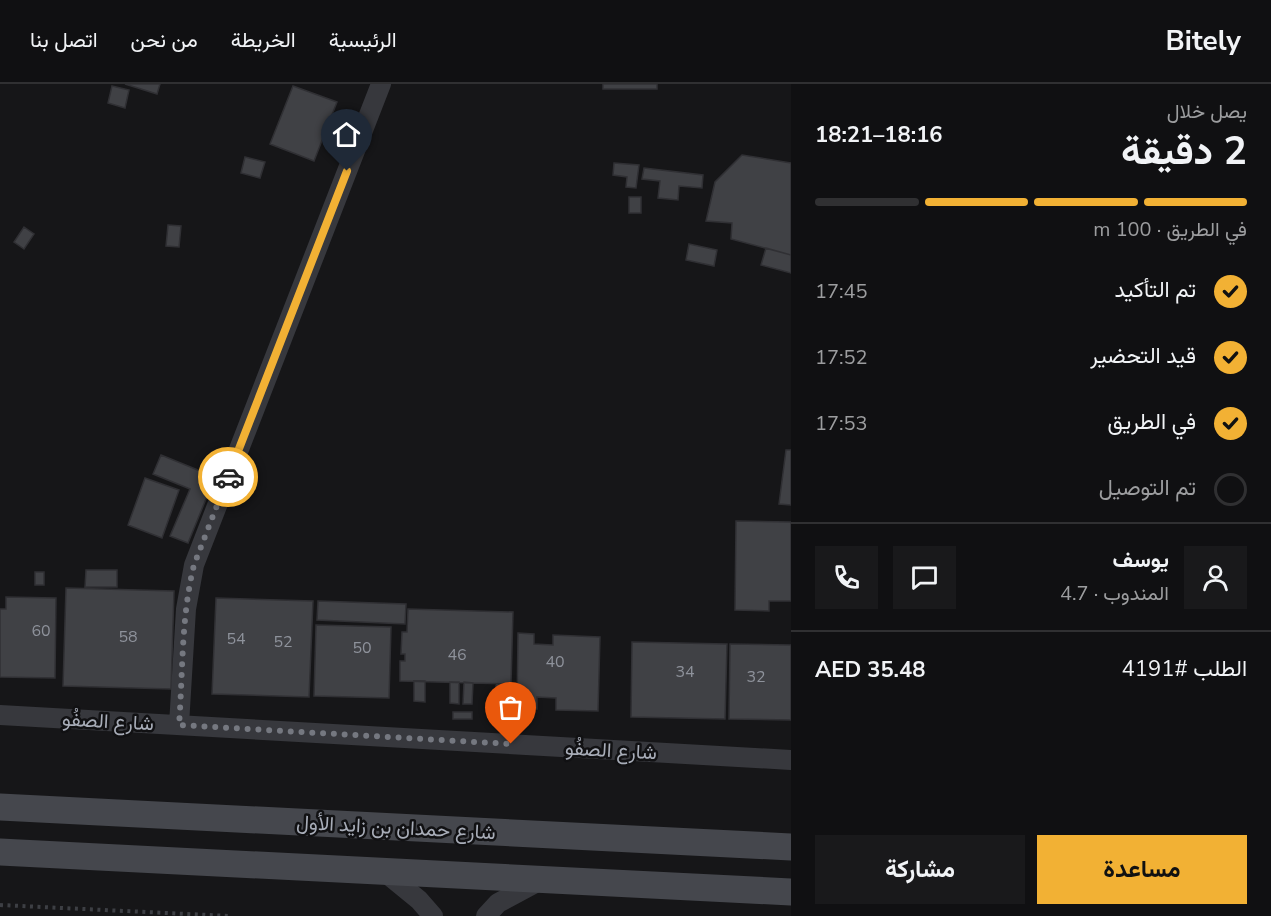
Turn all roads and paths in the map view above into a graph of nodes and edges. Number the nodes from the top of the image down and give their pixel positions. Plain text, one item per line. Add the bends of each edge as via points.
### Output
1 (381, 84) edge
2 (0, 715) edge
3 (179, 725) junction
4 (791, 760) edge
5 (0, 807) edge
6 (791, 847) edge
7 (0, 852) edge
8 (386, 873) junction
9 (542, 879) junction
10 (791, 892) edge
11 (0, 905) edge
12 (229, 916) edge
13 (433, 916) edge
14 (486, 916) edge

1 - 3 street via 194,565 186,609
2 - 3 street, شارع الصفُو
3 - 4 street, شارع الصفُو
5 - 6 main road, شارع حمدان بن زايد الأول
7 - 8 main road
8 - 9 main road
8 - 13 street
9 - 10 main road
9 - 14 street via 498,903
11 - 12 path

